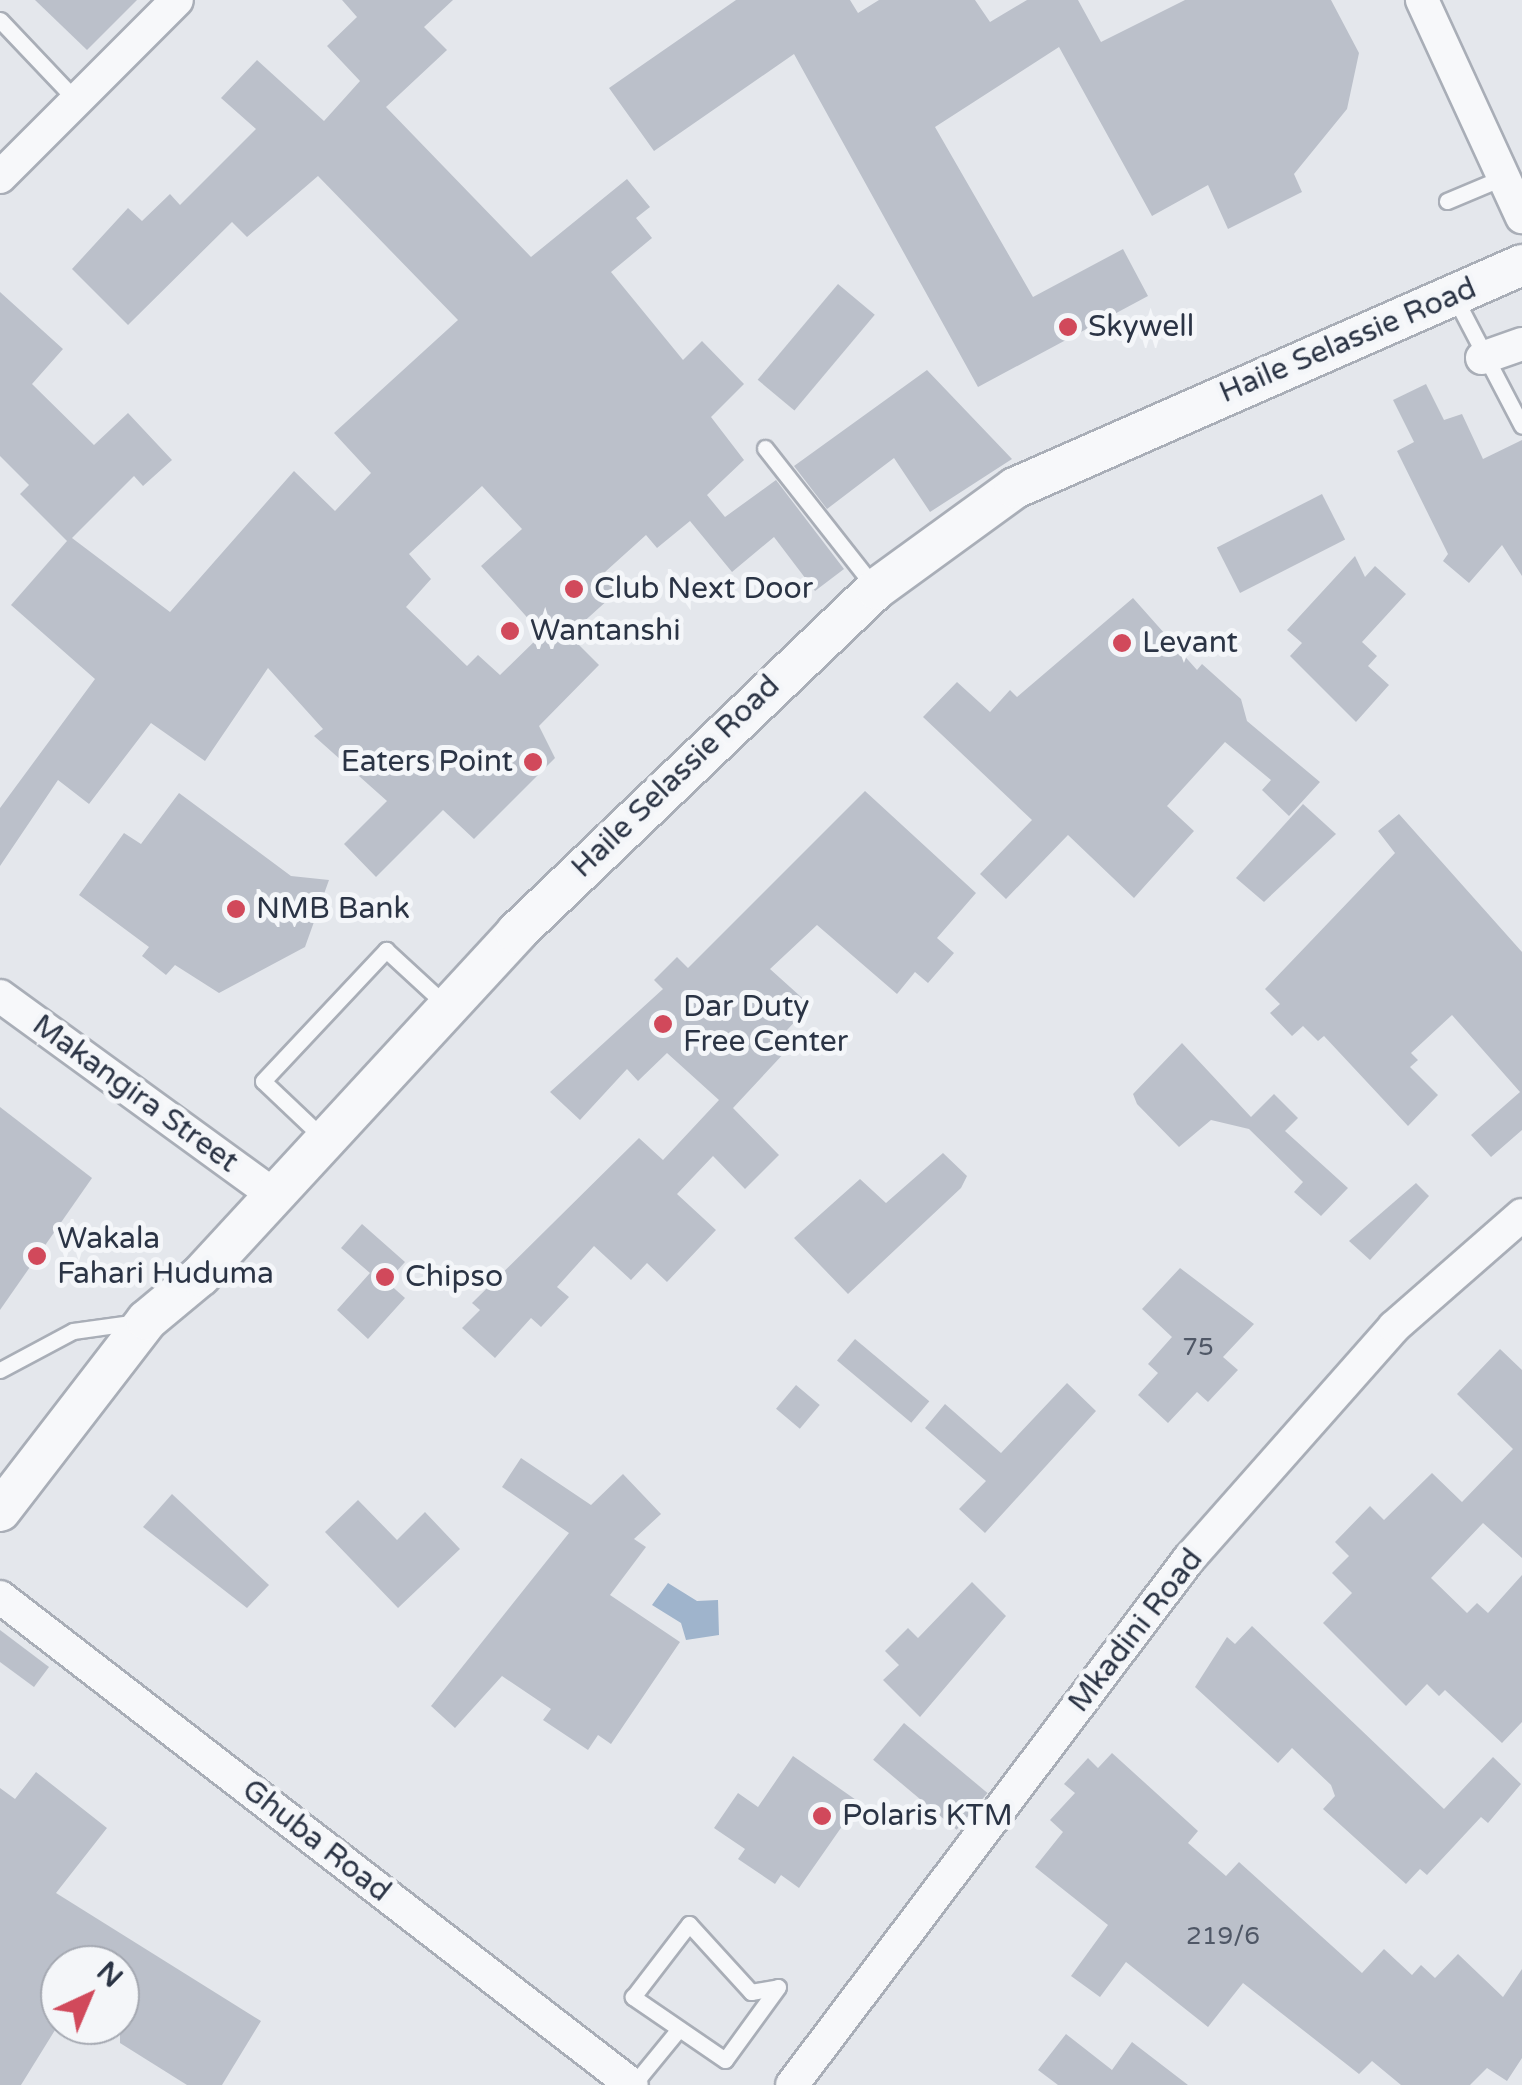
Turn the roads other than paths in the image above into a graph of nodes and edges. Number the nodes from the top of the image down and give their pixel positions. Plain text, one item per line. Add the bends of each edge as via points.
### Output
1 (177, 0) edge
2 (1422, 0) edge
3 (0, 20) edge
4 (76, 100) junction
5 (0, 177) edge
6 (1504, 178) junction
7 (1446, 201) dead end
8 (1522, 217) edge
9 (1522, 265) edge
10 (1453, 295) junction
11 (1522, 344) edge
12 (1482, 358) junction
13 (1522, 426) edge
14 (765, 448) dead end
15 (876, 589) junction
16 (0, 996) edge
17 (446, 1006) junction
18 (322, 1138) junction
19 (270, 1192) junction
20 (1522, 1215) edge
21 (147, 1320) junction
22 (0, 1370) edge
23 (0, 1511) edge
24 (0, 1597) edge
25 (679, 2029) junction
26 (632, 2085) edge
27 (792, 2085) edge

1 - 4 street
2 - 6 street
3 - 4 lane
4 - 5 street
6 - 7 lane
6 - 8 street
9 - 10 street, Haile Selassie Road
10 - 12 lane
10 - 15 street, Haile Selassie Road via 1015,488
11 - 12 street
12 - 13 lane
14 - 15 lane
15 - 17 street, Haile Selassie Road via 723,728
16 - 19 street, Makangira Street
17 - 18 street, Haile Selassie Road
17 - 18 lane via 386,950 262,1081
18 - 19 street, Haile Selassie Road
19 - 21 street, Haile Selassie Road
20 - 27 street, Mkadini Road via 1394,1328 1188,1560
21 - 22 lane via 73,1331
21 - 23 street, Haile Selassie Road
24 - 26 street, Ghuba Road
25 - 25 lane via 725,2060 778,1987 751,1992 689,1924 633,1997
25 - 26 lane

